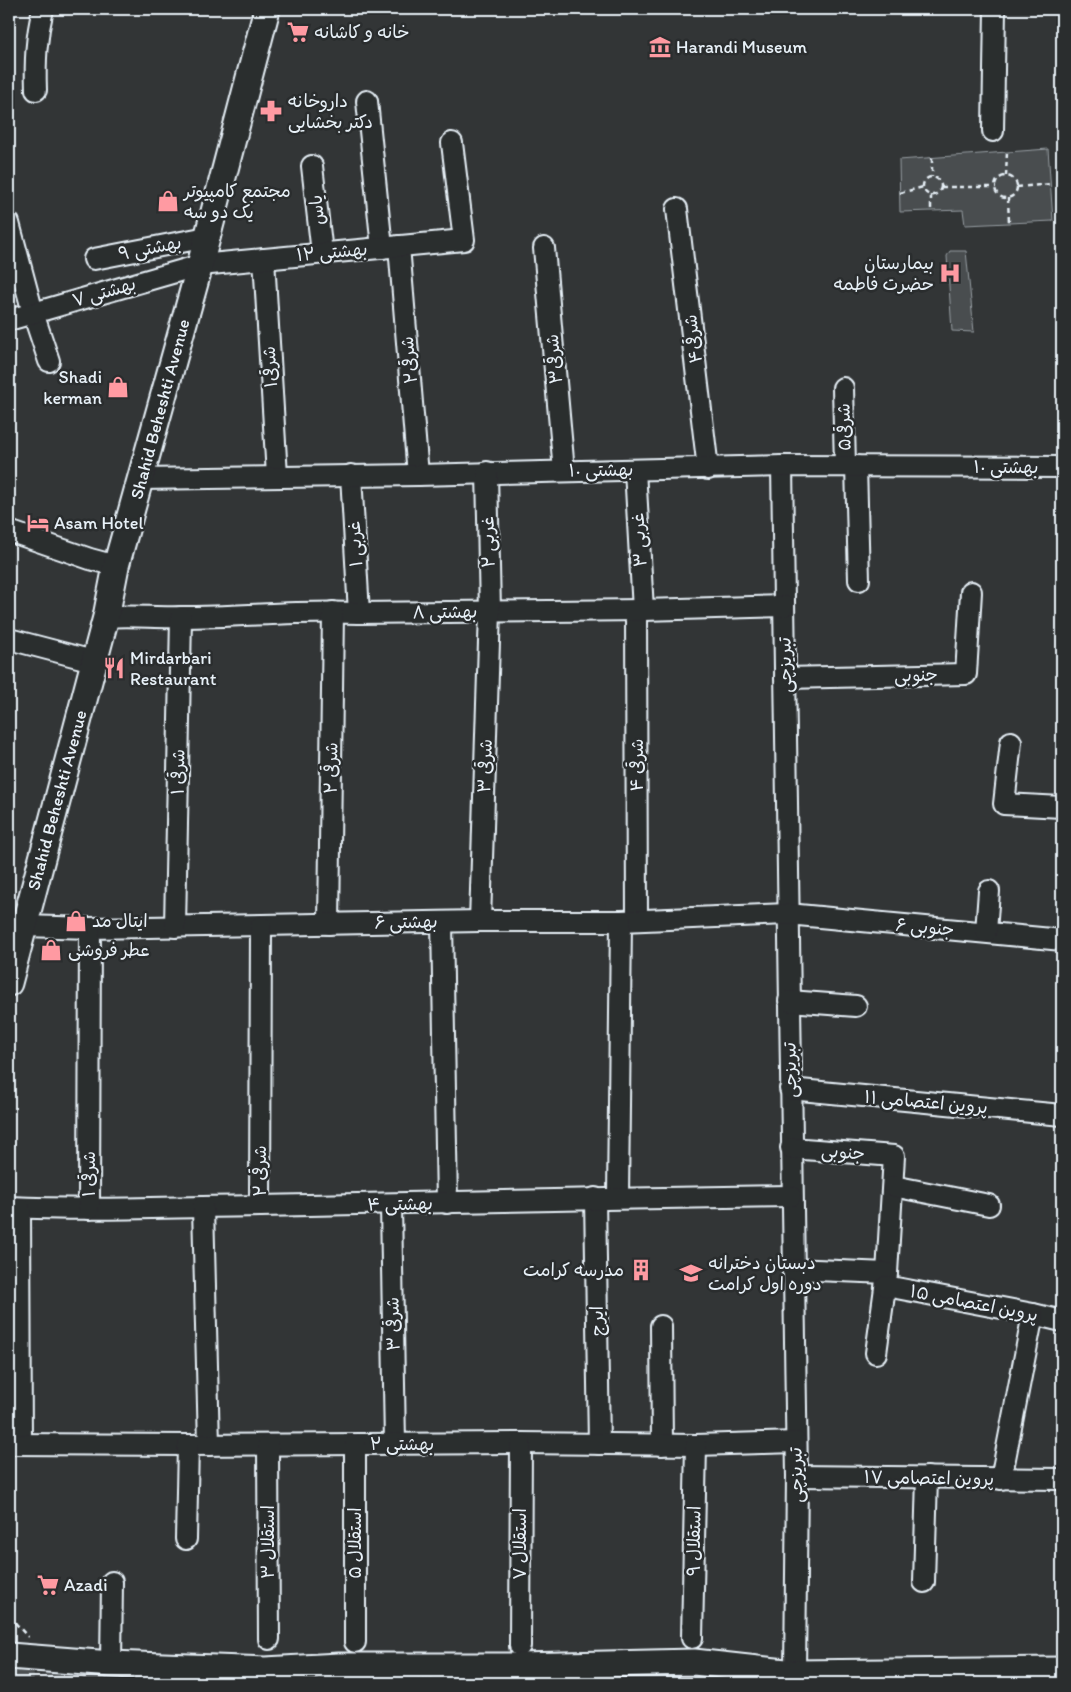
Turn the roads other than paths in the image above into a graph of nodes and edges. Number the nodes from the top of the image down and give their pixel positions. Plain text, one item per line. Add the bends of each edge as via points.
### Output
1 (43, 9) edge
2 (266, 9) edge
3 (995, 9) edge
4 (36, 90) dead end
5 (367, 100) dead end
6 (993, 131) dead end
7 (452, 143) dead end
8 (312, 166) dead end
9 (677, 208) dead end
10 (10, 229) edge
11 (207, 237) junction
12 (391, 247) junction
13 (544, 248) dead end
14 (322, 253) junction
15 (94, 259) dead end
16 (264, 259) junction
17 (200, 265) junction
18 (33, 313) junction
19 (9, 320) edge
20 (49, 361) dead end
21 (843, 388) dead end
22 (782, 466) junction
23 (851, 466) junction
24 (1062, 467) edge
25 (708, 469) junction
26 (635, 470) junction
27 (564, 471) junction
28 (487, 472) junction
29 (351, 475) junction
30 (418, 475) junction
31 (277, 476) junction
32 (140, 479) junction
33 (9, 531) edge
34 (116, 566) junction
35 (859, 580) dead end
36 (971, 592) dead end
37 (784, 606) junction
38 (640, 610) junction
39 (490, 611) junction
40 (333, 612) junction
41 (359, 613) junction
42 (106, 617) junction
43 (182, 617) junction
44 (9, 639) edge
45 (94, 661) junction
46 (785, 678) junction
47 (1010, 742) dead end
48 (1062, 807) edge
49 (989, 891) dead end
50 (788, 914) junction
51 (629, 920) junction
52 (480, 921) junction
53 (442, 922) junction
54 (329, 924) junction
55 (24, 926) junction
56 (261, 926) junction
57 (175, 927) junction
58 (90, 928) junction
59 (986, 932) junction
60 (1062, 940) edge
61 (9, 983) edge
62 (789, 1001) junction
63 (856, 1006) dead end
64 (790, 1090) junction
65 (1062, 1115) edge
66 (791, 1148) junction
67 (893, 1186) junction
68 (792, 1196) junction
69 (595, 1198) junction
70 (618, 1198) junction
71 (447, 1203) junction
72 (391, 1204) junction
73 (990, 1205) dead end
74 (260, 1206) junction
75 (14, 1207) edge
76 (204, 1207) junction
77 (89, 1209) junction
78 (792, 1269) junction
79 (887, 1280) junction
80 (1033, 1314) junction
81 (1062, 1321) edge
82 (661, 1326) dead end
83 (876, 1353) dead end
84 (796, 1442) junction
85 (521, 1443) junction
86 (15, 1444) edge
87 (209, 1444) junction
88 (354, 1444) junction
89 (395, 1444) junction
90 (599, 1444) junction
91 (188, 1445) junction
92 (268, 1445) junction
93 (662, 1445) junction
94 (696, 1445) junction
95 (797, 1476) junction
96 (927, 1477) junction
97 (1001, 1478) junction
98 (1062, 1479) edge
99 (186, 1539) dead end
100 (112, 1582) dead end
101 (924, 1582) dead end
102 (692, 1638) dead end
103 (269, 1639) dead end
104 (356, 1642) dead end
105 (520, 1646) dead end
106 (9, 1656) edge
107 (111, 1664) junction
108 (339, 1666) junction
109 (1062, 1670) edge
110 (795, 1673) junction
111 (273, 1677) edge
112 (314, 1683) edge
113 (362, 1683) edge

1 - 4 street via 36,44
2 - 11 main road, Shahid Beheshti Avenue
3 - 6 street
5 - 12 street
7 - 12 street, بهشتی ۱۲ via 464,240
8 - 14 street, یاس
9 - 25 street, شرقی۴
10 - 18 street
11 - 15 street, بهشتی ۹
11 - 17 main road, Shahid Beheshti Avenue
12 - 14 street, بهشتی ۱۲
12 - 30 street, شرقی۲
13 - 27 street, شرقی۳
14 - 16 street, بهشتی ۱۲
16 - 17 street, بهشتی ۱۲
16 - 31 street, شرقی۱
17 - 18 street, بهشتی ۷
17 - 32 main road, Shahid Beheshti Avenue
18 - 19 street, بهشتی ۷
18 - 20 street
21 - 23 street, شرقی۵
22 - 23 street, بهشتی ۱۰
22 - 25 street, بهشتی ۱۰
22 - 37 street, تبریزچی
23 - 24 street, بهشتی ۱۰
23 - 35 street, شرقی۵
25 - 26 street, بهشتی ۱۰
26 - 27 street, بهشتی ۱۰
26 - 38 street, غربی ۳
27 - 28 street, بهشتی ۱۰
28 - 30 street, بهشتی ۱۰
28 - 39 street, غربی ۲
29 - 30 street, بهشتی ۱۰
29 - 31 street, بهشتی ۱۰
29 - 41 street, غربی ۱
31 - 32 street, بهشتی ۱۰
32 - 34 main road, Shahid Beheshti Avenue
33 - 34 street
34 - 42 main road, Shahid Beheshti Avenue
36 - 46 street, جنوبی via 966,674
37 - 38 street, بهشتی ۸
37 - 46 street, تبریزچی
38 - 39 street, بهشتی ۸
38 - 51 street, شرقی ۴
39 - 41 street, بهشتی ۸
39 - 52 street, شرقی ۳
40 - 41 street, بهشتی ۸
40 - 43 street, بهشتی ۸
40 - 54 street, شرقی ۲
42 - 43 street, بهشتی ۸
42 - 45 main road, Shahid Beheshti Avenue
43 - 57 street, شرقی ۱
44 - 45 street
45 - 55 main road, Shahid Beheshti Avenue
46 - 50 street, تبریزچی
47 - 48 street via 1004,804
49 - 59 street
50 - 51 street, بهشتی ۶
50 - 59 street, جنوبی ۶
50 - 62 street, تبریزچی
51 - 52 street, بهشتی ۶
51 - 70 street, شرقی ۴
52 - 53 street, بهشتی ۶
53 - 54 street, بهشتی ۶
53 - 71 street
54 - 56 street, بهشتی ۶
55 - 58 street, بهشتی ۶
55 - 61 main road, Shahid Beheshti Avenue
56 - 57 street, بهشتی ۶
56 - 74 street, شرقی ۲
57 - 58 street, بهشتی ۶
58 - 77 street, شرقی ۱
59 - 60 street, جنوبی ۶
62 - 63 street
62 - 64 street, تبریزچی
64 - 65 street, پروین اعتصامی ۱۱
64 - 66 street, تبریزچی
66 - 67 street, جنوبی via 894,1156
66 - 68 street, تبریزچی
67 - 73 street
67 - 79 street
68 - 70 street, بهشتی ۴
68 - 78 street, تبریزچی
69 - 70 street, بهشتی ۴
69 - 71 street, بهشتی ۴
69 - 90 street, ایرج
71 - 72 street, بهشتی ۴
72 - 74 street, بهشتی ۴
72 - 89 street, ۳ شرقی
74 - 76 street, بهشتی ۴
75 - 77 street, بهشتی ۴
75 - 86 street
76 - 77 street, بهشتی ۴
76 - 87 street
78 - 79 street
78 - 84 street, تبریزچی
79 - 80 street, پروین اعتصامی ۱۵
79 - 83 street
80 - 81 street, پروین اعتصامی ۱۵
80 - 97 street
82 - 93 street
84 - 94 street, بهشتی ۲
84 - 95 street, تبریزچی
85 - 89 street, بهشتی ۲
85 - 90 street, بهشتی ۲
85 - 105 street, استقلال ۷
86 - 91 street, بهشتی ۲
87 - 91 street, بهشتی ۲
87 - 92 street, بهشتی ۲
88 - 89 street, بهشتی ۲
88 - 92 street, بهشتی ۲
88 - 104 street, استقلال ۵
90 - 93 street, بهشتی ۲
91 - 99 street
92 - 103 street, استقلال ۳
93 - 94 street, بهشتی ۲
94 - 102 street, استقلال ۹
95 - 96 street, پروین اعتصامی ۱۷
95 - 110 street, تبریزچی
96 - 97 street, پروین اعتصامی ۱۷
96 - 101 street
97 - 98 street, پروین اعتصامی ۱۷
100 - 107 street
106 - 107 main road
107 - 111 main road
108 - 110 main road via 694,1662
108 - 111 main road
108 - 112 main road via 324,1671
109 - 110 main road
110 - 113 main road

